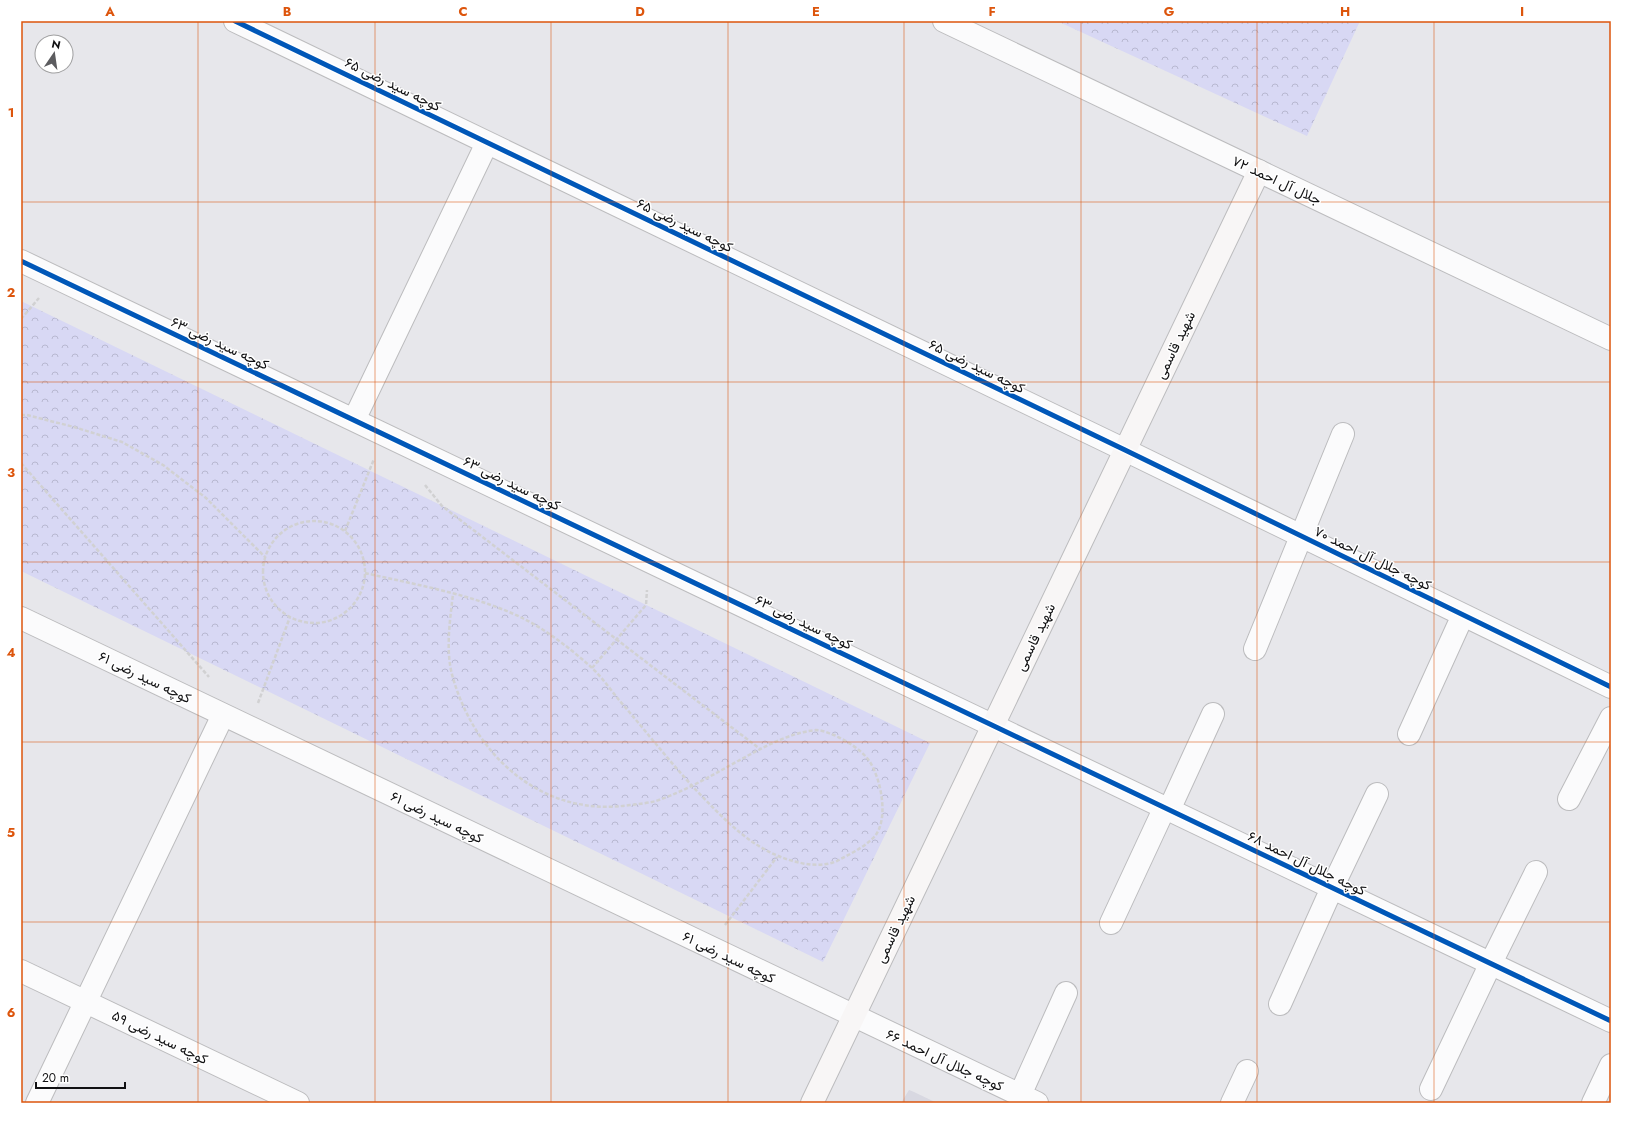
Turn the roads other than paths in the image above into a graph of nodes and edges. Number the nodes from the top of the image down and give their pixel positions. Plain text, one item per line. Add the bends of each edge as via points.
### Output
1 (235, 21) edge
2 (944, 21) edge
3 (487, 143) junction
4 (1259, 171) junction
5 (21, 262) edge
6 (1611, 339) edge
7 (354, 420) junction
8 (1343, 434) dead end
9 (1125, 450) junction
10 (1301, 536) junction
11 (1463, 615) junction
12 (21, 618) edge
13 (1255, 649) dead end
14 (1611, 687) edge
15 (1213, 714) dead end
16 (223, 715) junction
17 (1611, 718) edge
18 (993, 726) junction
19 (1409, 734) dead end
20 (1377, 794) dead end
21 (1569, 799) dead end
22 (1167, 809) junction
23 (1536, 872) dead end
24 (1332, 888) junction
25 (1111, 923) dead end
26 (1490, 965) junction
27 (21, 971) edge
28 (1066, 993) dead end
29 (86, 1001) junction
30 (1280, 1004) dead end
31 (853, 1016) junction
32 (1611, 1022) edge
33 (1611, 1065) edge
34 (1247, 1071) dead end
35 (1431, 1089) dead end
36 (1029, 1099) edge
37 (37, 1103) edge
38 (298, 1103) edge
39 (812, 1103) edge
40 (1232, 1103) edge
41 (1593, 1103) edge

1 - 3 street, کوچه سید رضی ۶۵
2 - 4 street, جلال آل احمد ۷۲
3 - 7 street
3 - 9 street, کوچه سید رضی ۶۵
4 - 6 street, جلال آل احمد ۷۲
4 - 9 street, شهید قاسمی
5 - 7 street, کوچه سید رضی ۶۳
7 - 18 street, کوچه سید رضی ۶۳
8 - 10 street
9 - 10 street, کوچه جلال آل احمد ۷۰
9 - 18 street, شهید قاسمی
10 - 11 street, کوچه جلال آل احمد ۷۰
10 - 13 street
11 - 14 street, کوچه جلال آل احمد ۷۰
11 - 19 street
12 - 16 street, کوچه سید رضی ۶۱
15 - 22 street
16 - 29 street
16 - 31 street, کوچه سید رضی ۶۱
17 - 21 street
18 - 22 street, کوچه جلال آل احمد ۶۸
18 - 31 street, شهید قاسمی
20 - 24 street
22 - 24 street, کوچه جلال آل احمد ۶۸
22 - 25 street
23 - 26 street
24 - 26 street, کوچه جلال آل احمد ۶۸
24 - 30 street
26 - 32 street, کوچه جلال آل احمد ۶۸
26 - 35 street
27 - 29 street, کوچه سید رضی ۵۹
28 - 36 street
29 - 37 street
29 - 38 street, کوچه سید رضی ۵۹
31 - 36 street, کوچه جلال آل احمد ۶۶
31 - 39 street, شهید قاسمی
33 - 41 street
34 - 40 street

